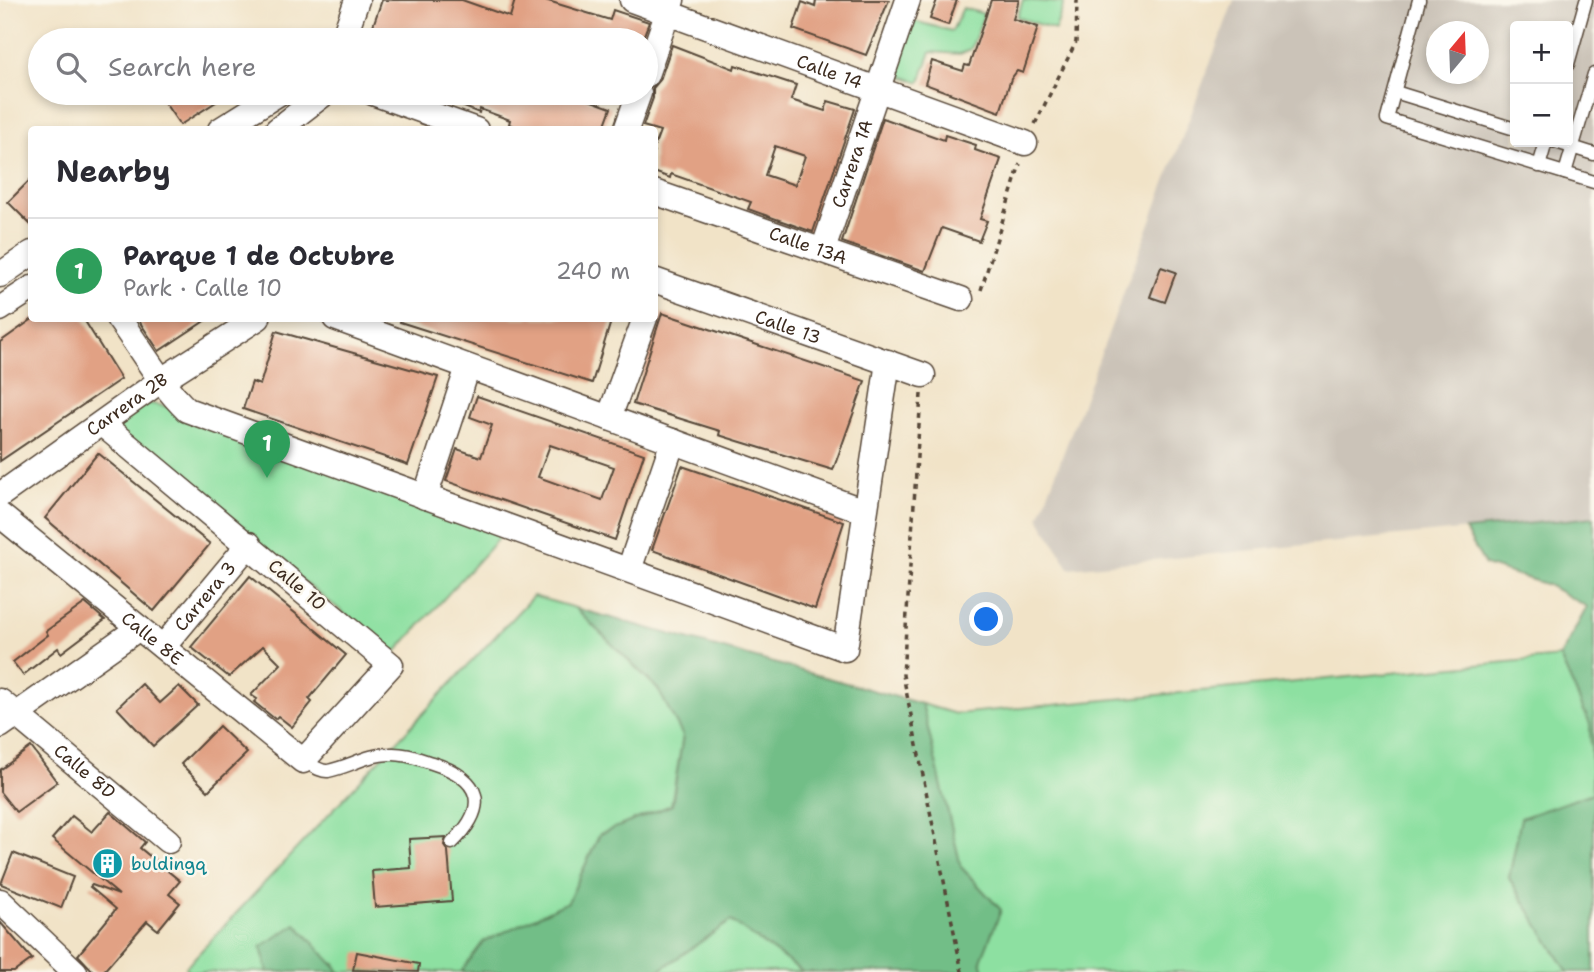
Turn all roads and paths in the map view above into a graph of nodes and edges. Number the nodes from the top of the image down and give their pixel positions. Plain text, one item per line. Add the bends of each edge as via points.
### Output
1 (357, 0) edge
2 (632, 0) edge
3 (908, 0) edge
4 (1419, 0) edge
5 (1586, 0) edge
6 (670, 6) edge
7 (347, 28) edge
8 (658, 40) edge
9 (1573, 46) edge
10 (1594, 74) edge
11 (877, 89) junction
12 (1395, 92) junction
13 (260, 105) edge
14 (310, 105) edge
15 (406, 105) edge
16 (635, 105) edge
17 (226, 126) edge
18 (282, 126) edge
19 (465, 126) edge
20 (627, 126) edge
21 (1510, 127) edge
22 (1025, 143) dead end
23 (1545, 147) edge
24 (1570, 147) edge
25 (1573, 148) junction
26 (1594, 154) edge
27 (1539, 166) junction
28 (1565, 173) junction
29 (1594, 182) edge
30 (658, 193) edge
31 (823, 250) junction
32 (28, 256) edge
33 (0, 275) edge
34 (658, 286) edge
35 (28, 291) edge
36 (961, 299) dead end
37 (0, 309) edge
38 (121, 322) edge
39 (252, 322) edge
40 (346, 322) edge
41 (644, 322) edge
42 (888, 362) junction
43 (468, 367) junction
44 (923, 375) joint
45 (163, 379) junction
46 (609, 418) junction
47 (102, 424) junction
48 (673, 442) junction
49 (0, 495) edge
50 (425, 497) junction
51 (864, 511) junction
52 (0, 515) edge
53 (248, 544) junction
54 (629, 570) junction
55 (139, 628) junction
56 (163, 648) junction
57 (6, 714) edge
58 (303, 761) junction
59 (168, 842) dead end
60 (452, 843) dead end
61 (0, 901) edge
62 (75, 972) edge
63 (962, 972) edge

1 - 7 street
2 - 6 street, Calle 14
3 - 11 street, Carrera 1A
4 - 12 lane
5 - 9 lane
6 - 8 street
6 - 11 street, Calle 14
10 - 25 lane
11 - 22 street, Calle 14
11 - 31 street, Carrera 1A
12 - 21 lane
12 - 27 lane via 1387,119
13 - 17 street
14 - 18 street
15 - 19 street
16 - 20 street
23 - 27 lane
24 - 25 lane
25 - 26 lane
25 - 28 lane
27 - 28 lane
28 - 29 lane
30 - 31 street, Calle 13A
31 - 36 street, Calle 13A
32 - 33 street
34 - 42 street, Calle 13
35 - 37 street
38 - 45 street
39 - 45 street, Carrera 2B
40 - 43 street
41 - 46 street
42 - 44 street, Calle 13
42 - 51 street
43 - 46 street
43 - 50 street
44 - 63 path via 903,675
45 - 47 street, Carrera 2B
45 - 50 street via 169,393 187,410
46 - 48 street
47 - 49 street, Carrera 2B
47 - 53 street, Calle 10
48 - 51 street
48 - 54 street
50 - 54 street
51 - 54 street via 845,649
52 - 55 street, Calle 8E
53 - 56 street, Carrera 3
53 - 58 street, Calle 10 via 391,665
55 - 56 street, Calle 8E
55 - 57 street
56 - 58 street, Calle 8E
57 - 59 street, Calle 8D
58 - 60 lane via 326,772 390,754 408,755 452,770 468,779 476,793 476,810 468,827
61 - 62 street

